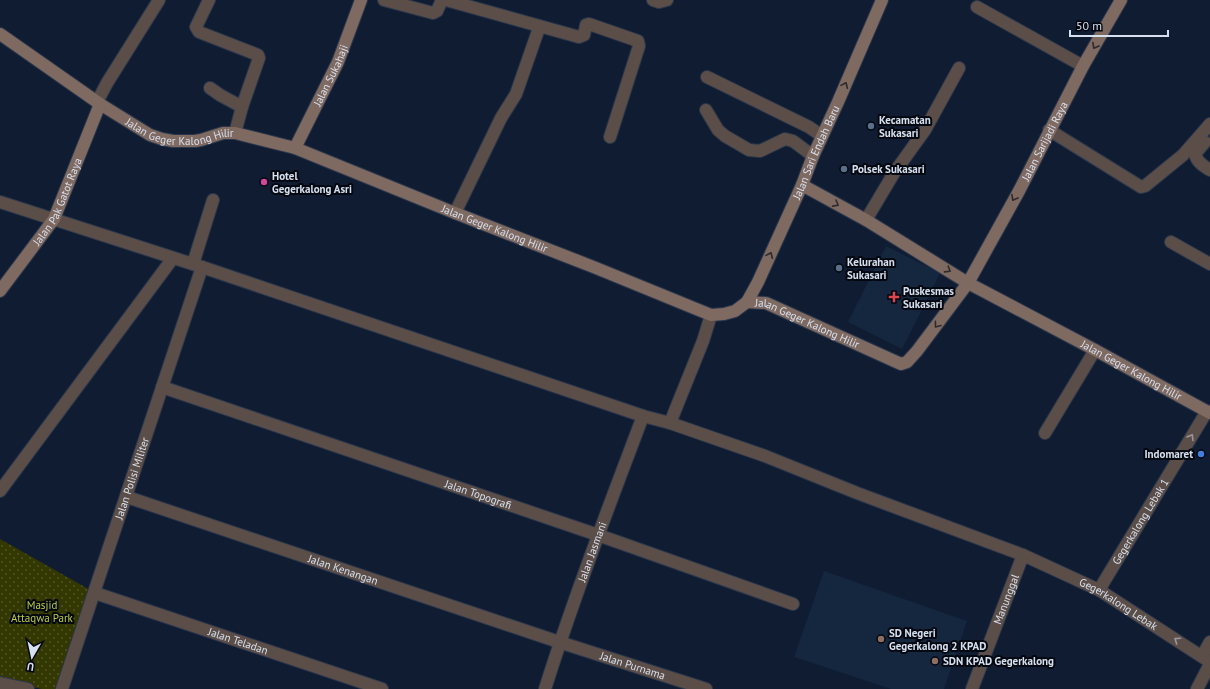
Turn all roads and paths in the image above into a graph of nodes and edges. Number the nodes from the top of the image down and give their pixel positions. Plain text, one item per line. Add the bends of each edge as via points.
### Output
1 (159, 0) edge
2 (209, 0) edge
3 (361, 0) edge
4 (384, 0) edge
5 (446, 0) edge
6 (652, 0) edge
7 (667, 0) edge
8 (882, 0) edge
9 (1120, 0) edge
10 (977, 7) dead end
11 (539, 28) dead end
12 (0, 34) edge
13 (1083, 66) junction
14 (959, 68) dead end
15 (707, 77) dead end
16 (210, 88) dead end
17 (98, 103) junction
18 (242, 107) junction
19 (706, 110) dead end
20 (1210, 124) edge
21 (1049, 130) junction
22 (235, 133) junction
23 (1210, 135) edge
24 (822, 136) junction
25 (610, 137) dead end
26 (295, 148) junction
27 (813, 156) junction
28 (1210, 170) edge
29 (802, 185) junction
30 (213, 200) dead end
31 (0, 202) edge
32 (455, 213) junction
33 (54, 219) junction
34 (866, 220) junction
35 (1171, 242) dead end
36 (174, 258) junction
37 (1210, 264) edge
38 (197, 266) junction
39 (758, 282) junction
40 (968, 283) junction
41 (0, 291) edge
42 (747, 302) junction
43 (766, 303) junction
44 (711, 315) junction
45 (1095, 350) junction
46 (162, 387) junction
47 (1208, 412) edge
48 (643, 416) junction
49 (670, 423) junction
50 (1045, 433) dead end
51 (0, 491) edge
52 (127, 497) junction
53 (598, 535) junction
54 (1023, 555) junction
55 (1099, 590) junction
56 (95, 593) junction
57 (792, 604) dead end
58 (560, 642) junction
59 (1210, 642) edge
60 (1207, 661) edge
61 (0, 683) edge
62 (28, 689) edge
63 (62, 689) edge
64 (382, 689) edge
65 (545, 689) edge
66 (706, 689) edge
67 (972, 689) edge
68 (1197, 689) edge

1 - 17 street via 107,82
2 - 18 street via 196,27 199,32 258,55 259,58
3 - 26 main road, Jalan Sukahaji via 338,62
4 - 5 street via 433,13 437,11 441,2
5 - 25 street via 580,37 584,35 586,25 589,24 638,41 639,46
6 - 7 street
24 -> 8 main road, Jalan Sari Endah Baru
9 -> 13 main road, Jalan Sarijadi Raya
10 - 13 street
11 - 32 street via 516,94
12 - 17 main road, Jalan Geger Kalong Hilir
13 - 21 main road, Jalan Sarijadi Raya
14 - 34 street via 925,130 894,173
15 - 24 street via 809,127
16 - 18 street
17 - 22 main road, Jalan Geger Kalong Hilir via 150,136 162,139 198,141 223,133
17 - 33 main road, Jalan Pak Gatot Raya
18 - 22 street
19 - 27 street via 718,130 749,150 760,151 785,139 793,141
20 - 21 street via 1183,155 1141,187
21 -> 40 main road, Jalan Sarijadi Raya via 1019,191
22 - 26 main road, Jalan Geger Kalong Hilir
23 - 28 street via 1195,154 1201,164
24 - 27 main road, Jalan Sari Endah Baru
26 - 32 main road, Jalan Geger Kalong Hilir
27 - 29 main road, Jalan Sari Endah Baru
29 -> 34 main road, Jalan Geger Kalong Hilir
39 -> 29 main road, Jalan Sari Endah Baru
30 - 38 street, Jalan Polisi Militer
31 - 33 street, Gegerkalong Lebak
32 - 44 main road, Jalan Geger Kalong Hilir
33 - 36 street, Gegerkalong Lebak
33 - 41 main road, Jalan Pak Gatot Raya
34 -> 40 main road, Jalan Geger Kalong Hilir
35 - 37 street
36 - 38 street, Gegerkalong Lebak
36 - 51 street
38 - 46 street, Jalan Polisi Militer
38 - 48 street, Gegerkalong Lebak
39 - 42 main road, Jalan Sari Endah Baru
39 - 43 main road via 761,297
40 -> 43 main road, Jalan Geger Kalong Hilir via 917,351 903,364
40 - 45 main road, Jalan Geger Kalong Hilir
42 - 43 main road, Jalan Geger Kalong Hilir
42 - 44 main road, Jalan Geger Kalong Hilir via 734,311
44 - 49 street
45 - 47 main road, Jalan Geger Kalong Hilir
45 - 50 street
46 - 52 street, Jalan Polisi Militer
46 - 53 street, Jalan Topografi
55 -> 47 street, Gegerkalong Lebak 1
48 - 49 street, Gegerkalong Lebak
48 - 53 street, Jalan Jasmani
49 - 54 street, Gegerkalong Lebak via 765,456
52 - 56 street, Jalan Polisi Militer
52 - 58 street, Jalan Kenangan
53 - 57 street, Jalan Topografi
53 - 58 street, Jalan Jasmani
54 - 55 street, Gegerkalong Lebak
54 - 67 street, Manunggal
60 -> 55 street, Gegerkalong Lebak
56 - 63 street, Jalan Polisi Militer
56 - 64 street, Jalan Teladan
58 - 65 street, Jalan Jasmani
58 - 66 street, Jalan Purnama
59 - 60 street
60 - 68 street
61 - 62 street

